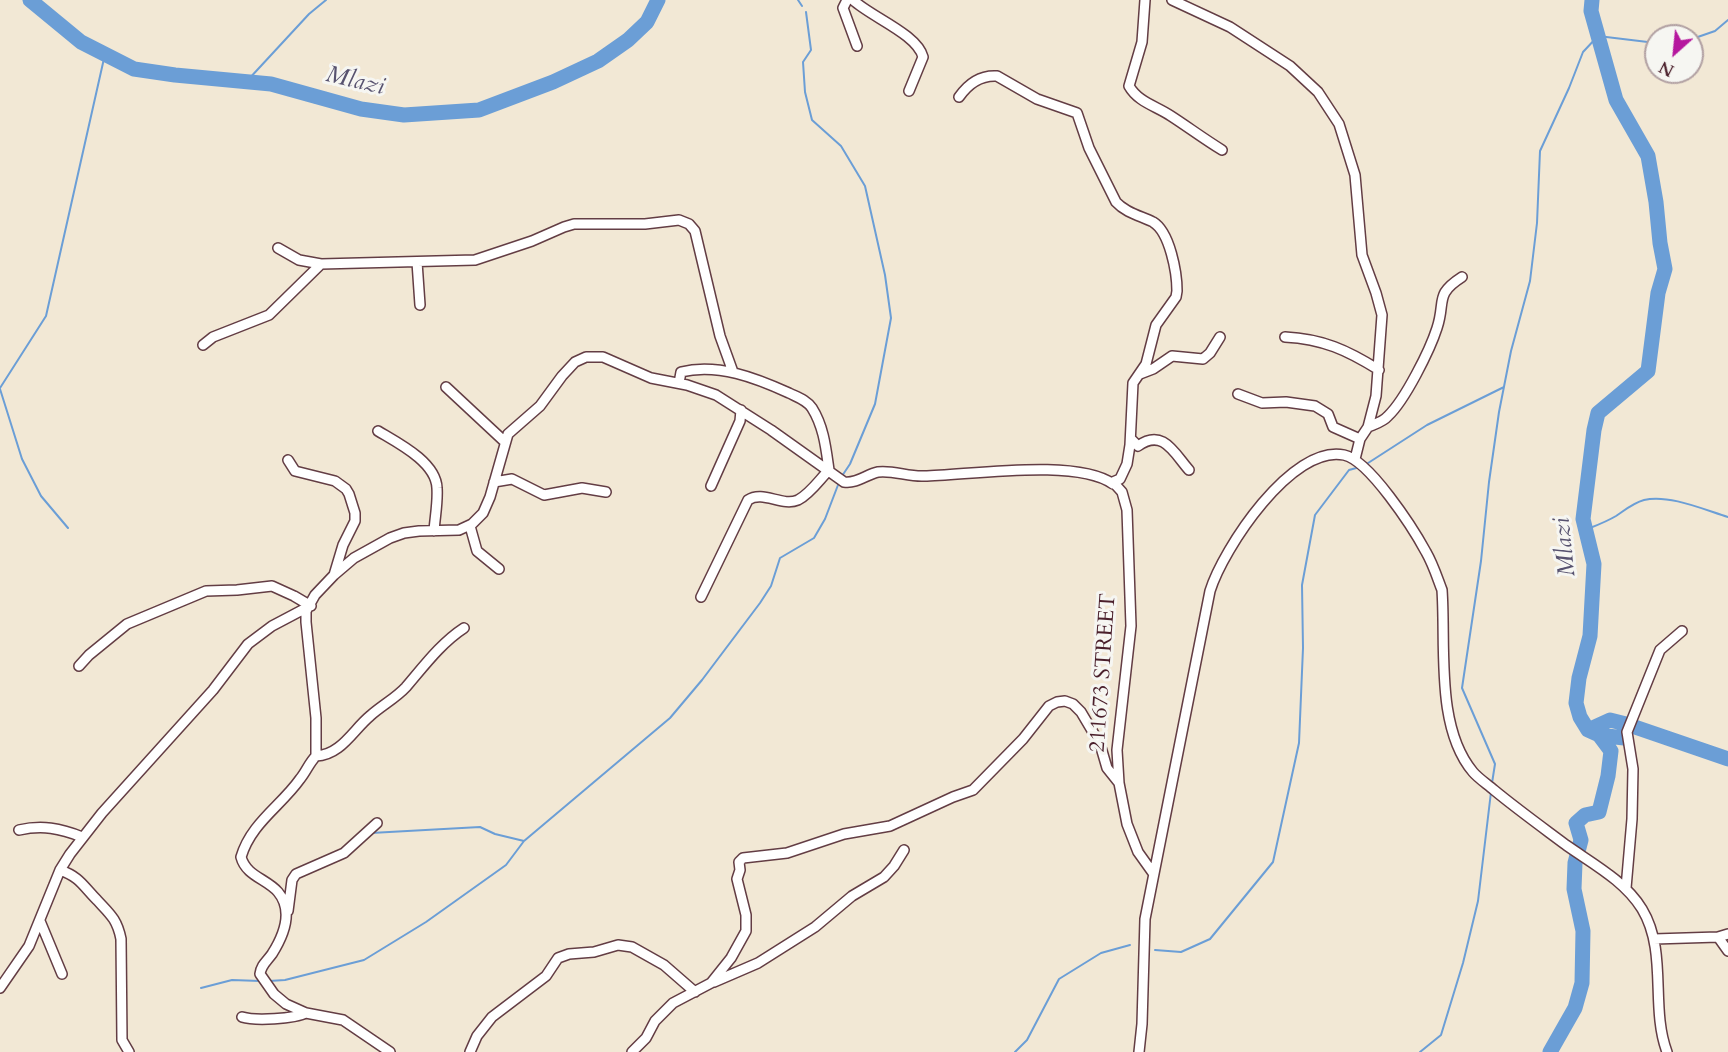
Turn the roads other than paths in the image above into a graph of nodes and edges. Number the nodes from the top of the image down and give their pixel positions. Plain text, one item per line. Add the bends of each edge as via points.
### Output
1 (847, 0) edge
2 (853, 0) edge
3 (1145, 0) edge
4 (1172, 0) edge
5 (857, 46) dead end
6 (909, 91) dead end
7 (959, 97) dead end
8 (1222, 150) dead end
9 (278, 248) dead end
10 (417, 262) junction
11 (321, 264) junction
12 (1462, 277) dead end
13 (420, 305) dead end
14 (1220, 337) dead end
15 (1285, 337) dead end
16 (203, 345) dead end
17 (1379, 370) junction
18 (733, 372) junction
19 (1140, 375) junction
20 (679, 383) junction
21 (446, 387) dead end
22 (1238, 394) dead end
23 (741, 410) junction
24 (1368, 427) junction
25 (378, 431) dead end
26 (1131, 439) junction
27 (1360, 439) junction
28 (505, 442) junction
29 (1354, 459) junction
30 (288, 460) dead end
31 (829, 470) junction
32 (1189, 470) dead end
33 (494, 482) junction
34 (1113, 482) junction
35 (711, 486) dead end
36 (606, 492) dead end
37 (470, 526) junction
38 (434, 531) junction
39 (499, 569) dead end
40 (334, 574) junction
41 (701, 597) dead end
42 (310, 606) junction
43 (464, 628) dead end
44 (1682, 631) dead end
45 (78, 666) dead end
46 (316, 756) junction
47 (1119, 786) junction
48 (377, 823) dead end
49 (19, 830) dead end
50 (82, 837) junction
51 (904, 850) dead end
52 (60, 870) junction
53 (1153, 873) junction
54 (1626, 888) junction
55 (287, 912) junction
56 (40, 921) junction
57 (1723, 935) edge
58 (1654, 939) junction
59 (31, 943) junction
60 (51, 944) junction
61 (1728, 951) edge
62 (62, 974) dead end
63 (711, 983) junction
64 (0, 988) edge
65 (695, 992) junction
66 (306, 1013) junction
67 (242, 1017) dead end
68 (129, 1052) edge
69 (390, 1052) edge
70 (470, 1052) edge
71 (632, 1052) edge
72 (1139, 1052) edge
73 (1667, 1052) edge

1 - 5 street via 843,8
2 - 6 street via 909,38 921,52 923,57
3 - 8 street via 1142,42 1129,86 1139,98
4 - 17 street via 1230,27 1290,66 1318,92 1339,124 1355,176 1362,255 1382,315
7 - 19 street via 975,81 997,76 1037,99 1077,113 1113,198 1122,208 1161,229 1171,251 1176,297 1156,325
9 - 11 street via 299,260
10 - 11 street
10 - 13 street
10 - 18 street via 475,261 568,225 684,221 695,231 720,336
11 - 16 street via 269,315 213,337
12 - 24 street via 1446,288 1433,340 1410,385 1391,414
14 - 19 street via 1203,359 1172,356
15 - 17 street via 1311,338 1331,345
17 - 24 street
18 - 20 street via 684,371 679,373
18 - 31 street via 766,382 809,404 822,428
19 - 26 street via 1133,383
20 - 23 street via 716,395
20 - 28 street via 651,378 603,357 586,357 569,367 540,406 512,429
21 - 28 street
22 - 27 street via 1262,404 1315,406 1328,414 1333,427
23 - 31 street
23 - 35 street via 740,421
24 - 27 street
25 - 38 street via 410,450 435,479
26 - 32 street via 1138,446 1154,438 1161,440
26 - 34 street via 1127,464 1120,479
27 - 29 street
28 - 33 street
29 - 53 street via 1344,455 1317,457 1291,473 1245,526 1216,572
29 - 54 street via 1382,485 1435,571 1442,590 1449,720 1473,772
30 - 40 street via 295,471 335,481 349,494 355,521
31 - 34 street via 848,483 877,472 919,476 1042,470 1095,474
31 - 41 street via 795,501 755,496 748,500
33 - 36 street via 512,479 544,495 582,488
33 - 37 street via 487,505
34 - 47 street, 211673 STREET via 1122,492 1127,510 1131,626 1118,750
37 - 38 street
37 - 39 street via 477,551
38 - 40 street via 390,538
40 - 42 street
42 - 45 street via 272,586 206,591 127,624
42 - 46 street via 306,622
42 - 50 street via 248,644 213,690
43 - 46 street via 447,639 405,687 369,716 342,745
44 - 54 street via 1660,650 1627,732 1633,769
46 - 55 street via 301,779 256,828 241,857 249,870 277,891
47 - 53 street via 1127,824 1138,852
47 - 63 street via 1081,712 1073,704 1058,702 1049,706 973,790 890,826 844,834 787,853 743,858 737,879 746,931
48 - 55 street via 344,853 296,874
49 - 50 street via 41,826
50 - 52 street
51 - 63 street via 884,877 852,896 815,927 758,963
52 - 56 street
52 - 68 street via 82,882 118,926 122,1040
53 - 72 street via 1145,919
54 - 58 street via 1642,909
55 - 66 street via 283,933 260,974 278,998
56 - 59 street
56 - 60 street
57 - 58 street
57 - 61 street
58 - 73 street via 1661,1031
59 - 60 street
59 - 64 street
60 - 62 street
63 - 65 street
65 - 70 street via 664,965 632,947 618,945 569,954 558,958 546,976 492,1017
65 - 71 street via 673,1003
66 - 67 street via 256,1020
66 - 69 street via 343,1020

